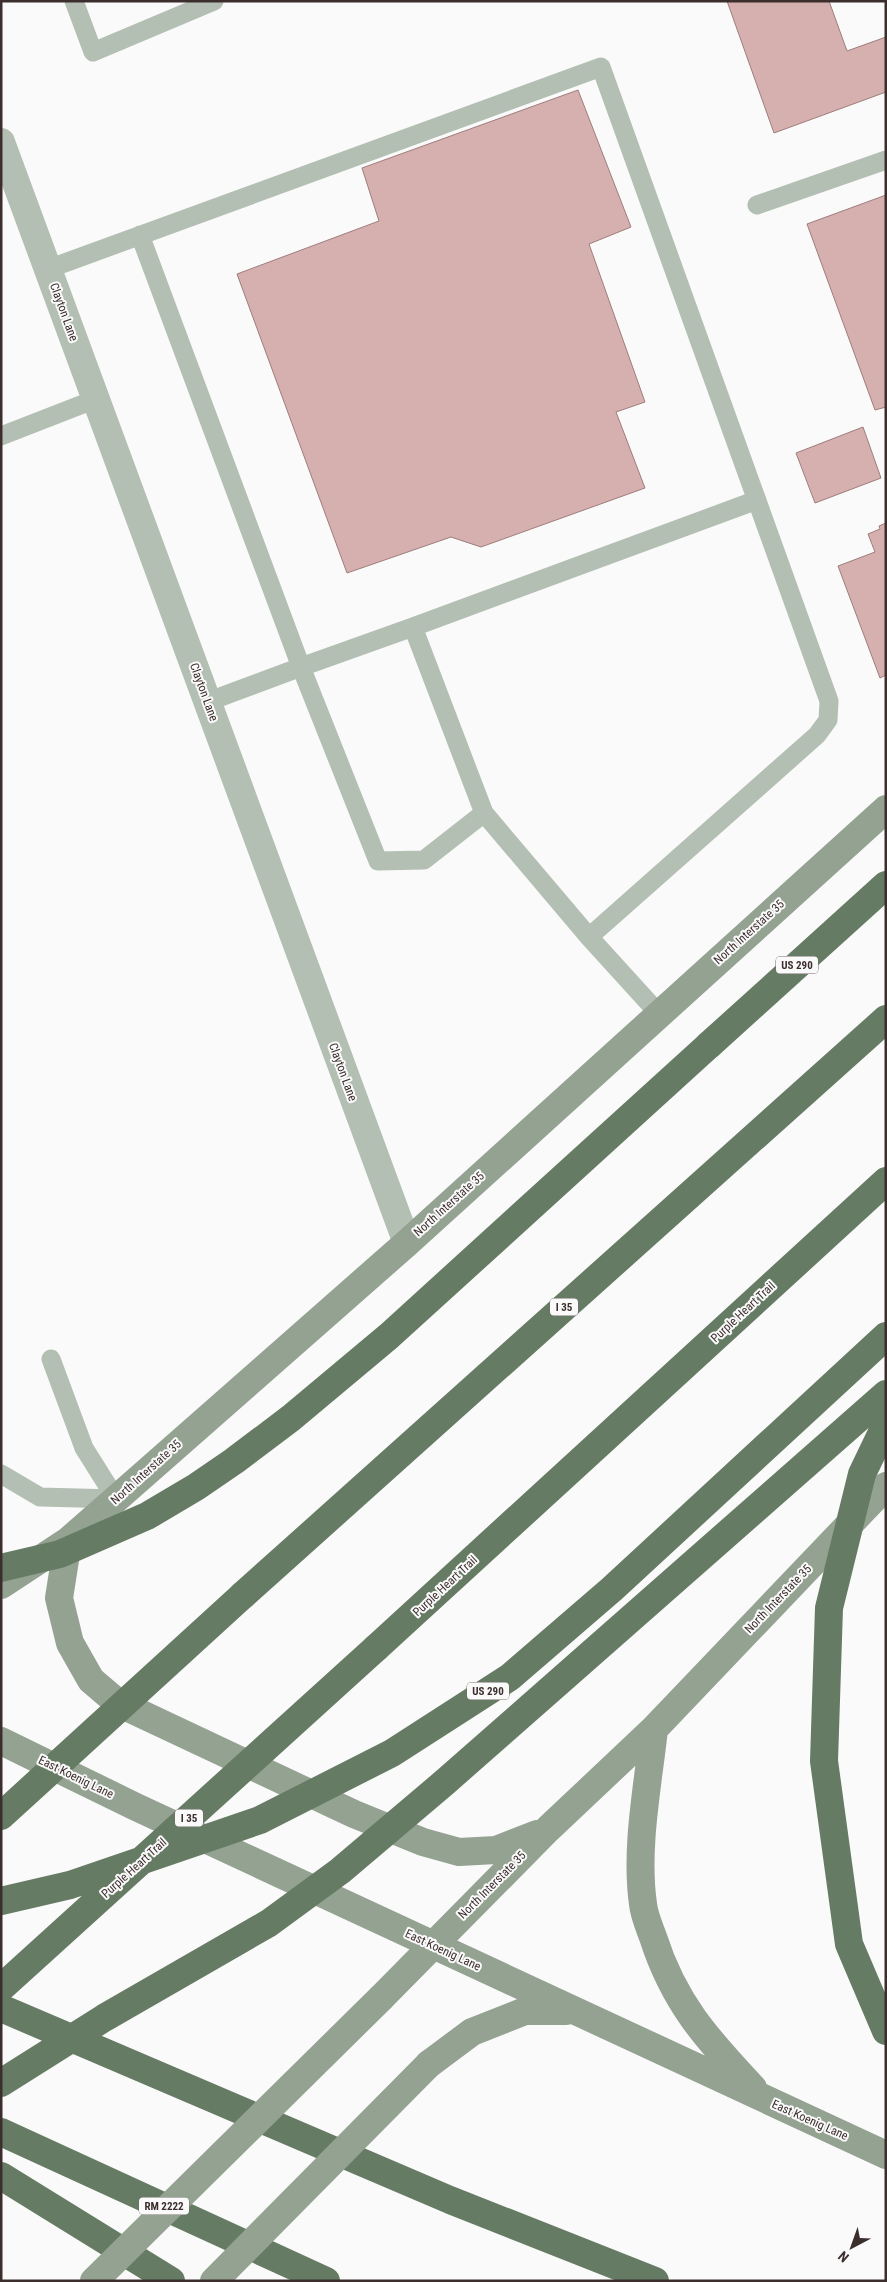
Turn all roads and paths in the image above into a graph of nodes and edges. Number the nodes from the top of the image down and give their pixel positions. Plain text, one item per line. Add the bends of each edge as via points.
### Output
1 (74, 1) edge
2 (214, 1) edge
3 (1, 142) edge
4 (886, 160) edge
5 (757, 205) dead end
6 (140, 235) junction
7 (48, 269) junction
8 (96, 399) junction
9 (1, 436) edge
10 (757, 500) junction
11 (413, 627) junction
12 (301, 667) junction
13 (207, 702) junction
14 (886, 809) edge
15 (484, 813) junction
16 (886, 885) edge
17 (589, 937) junction
18 (659, 1014) junction
19 (886, 1019) edge
20 (886, 1181) edge
21 (406, 1243) junction
22 (886, 1336) edge
23 (52, 1359) dead end
24 (886, 1394) edge
25 (886, 1424) edge
26 (1, 1474) edge
27 (884, 1493) edge
28 (116, 1499) junction
29 (68, 1540) junction
30 (1, 1569) edge
31 (1, 1585) edge
32 (654, 1729) junction
33 (1, 1741) edge
34 (1, 1816) edge
35 (548, 1829) junction
36 (1, 1901) edge
37 (432, 1945) junction
38 (1, 1988) edge
39 (1, 2008) edge
40 (575, 2011) junction
41 (886, 2030) edge
42 (1, 2083) edge
43 (765, 2100) junction
44 (1, 2132) edge
45 (886, 2155) edge
46 (1, 2176) edge
47 (94, 2281) edge
48 (171, 2281) edge
49 (214, 2281) edge
50 (326, 2281) edge
51 (655, 2281) edge

1 - 2 lane via 92,52
3 - 7 street, Clayton Lane
4 - 5 lane
6 - 7 lane
6 - 10 lane via 600,67
6 - 12 lane
7 - 8 street, Clayton Lane
8 - 9 lane
8 - 13 street, Clayton Lane
10 - 11 lane
10 - 17 lane via 829,701 828,720 817,735
11 - 12 lane
11 - 15 lane
12 - 13 lane
12 - 15 lane via 378,861 424,860
13 - 21 street, Clayton Lane
14 - 18 main road, North Interstate 35
15 - 17 lane
16 - 30 highway, US 290, bridge via 389,1336 291,1418 196,1487 146,1516 60,1554
17 - 18 lane
18 - 21 main road, North Interstate 35
19 - 34 highway, I 35, bridge
20 - 38 highway, Purple Heart Trail / I 35, bridge
21 - 28 main road, North Interstate 35
22 - 36 highway, US 290, bridge via 612,1589 510,1677 392,1753 260,1820 70,1885
23 - 28 lane via 84,1448
24 - 42 highway, bridge via 340,1871 269,1924 95,2023
25 - 41 highway, bridge via 862,1474 829,1608 824,1761 848,1944
26 - 28 lane via 40,1496
27 - 32 main road, North Interstate 35
28 - 29 main road, North Interstate 35
29 - 30 main road
29 - 31 main road, North Interstate 35
29 - 35 main road via 60,1598 70,1643 90,1680 118,1703 354,1814 423,1842 459,1852 496,1850
32 - 35 main road, North Interstate 35
32 - 43 main road via 640,1858 643,1906 659,1957 681,2002 707,2040
33 - 37 main road, East Koenig Lane
35 - 37 main road, North Interstate 35
37 - 40 main road, East Koenig Lane
37 - 47 main road, North Interstate 35, bridge
39 - 51 highway via 450,2200
40 - 43 main road, East Koenig Lane
40 - 49 main road, bridge via 525,2011 472,2032 429,2064
43 - 45 main road, East Koenig Lane
44 - 50 highway, RM 2222
46 - 48 highway

